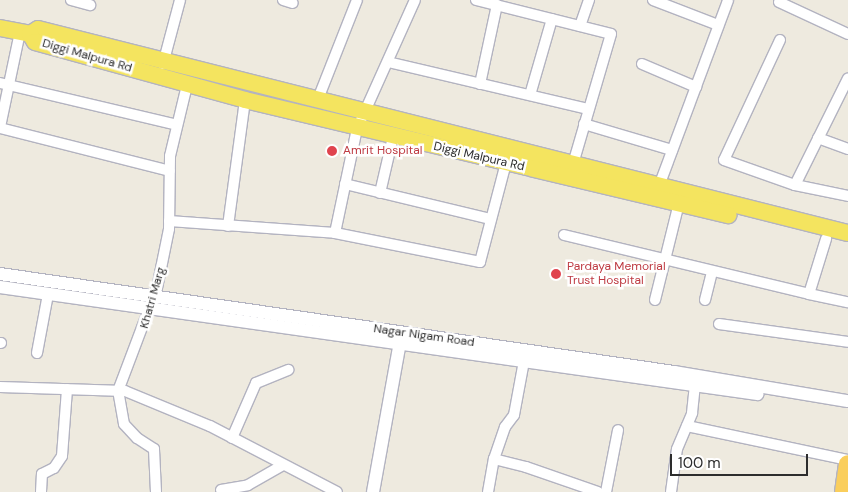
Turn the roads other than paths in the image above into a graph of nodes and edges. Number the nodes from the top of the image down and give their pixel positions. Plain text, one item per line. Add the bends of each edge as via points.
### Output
1 (72, 0) edge
2 (180, 0) edge
3 (357, 0) edge
4 (415, 0) edge
5 (476, 0) edge
6 (589, 0) edge
7 (653, 0) edge
8 (728, 0) edge
9 (779, 2) dead end
10 (90, 5) dead end
11 (497, 5) junction
12 (552, 19) junction
13 (718, 25) junction
14 (580, 26) junction
15 (0, 28) edge
16 (25, 33) junction
17 (848, 34) edge
18 (780, 40) dead end
19 (164, 61) junction
20 (388, 62) junction
21 (642, 64) dead end
22 (160, 77) junction
23 (847, 82) edge
24 (480, 84) junction
25 (4, 85) edge
26 (187, 85) junction
27 (696, 87) junction
28 (530, 95) junction
29 (318, 99) junction
30 (245, 100) junction
31 (589, 109) junction
32 (365, 111) junction
33 (584, 124) junction
34 (177, 125) junction
35 (0, 128) edge
36 (357, 129) junction
37 (393, 137) junction
38 (818, 138) junction
39 (848, 149) edge
40 (672, 150) junction
41 (506, 163) junction
42 (573, 164) junction
43 (170, 171) junction
44 (345, 184) junction
45 (795, 185) junction
46 (659, 186) junction
47 (380, 193) junction
48 (848, 196) edge
49 (679, 203) junction
50 (491, 219) junction
51 (169, 221) junction
52 (228, 226) junction
53 (335, 233) junction
54 (848, 233) edge
55 (564, 235) dead end
56 (826, 239) junction
57 (848, 244) edge
58 (665, 260) junction
59 (712, 272) junction
60 (0, 274) edge
61 (0, 287) edge
62 (48, 294) junction
63 (810, 294) junction
64 (655, 300) dead end
65 (705, 300) dead end
66 (152, 302) junction
67 (848, 302) edge
68 (719, 324) dead end
69 (401, 339) junction
70 (848, 342) edge
71 (37, 353) dead end
72 (524, 361) junction
73 (289, 370) dead end
74 (695, 386) junction
75 (0, 387) edge
76 (67, 389) junction
77 (118, 391) junction
78 (848, 401) edge
79 (848, 408) edge
80 (687, 426) junction
81 (618, 430) dead end
82 (232, 438) junction
83 (494, 460) junction
84 (848, 462) edge
85 (283, 465) junction
86 (221, 490) dead end
87 (40, 492) edge
88 (156, 492) edge
89 (337, 492) edge
90 (373, 492) edge
91 (488, 492) edge
92 (598, 492) edge
93 (606, 492) edge
94 (671, 492) edge
95 (844, 492) edge

1 - 10 street
2 - 19 street
3 - 29 street
4 - 20 street
5 - 11 street
6 - 14 street
7 - 13 street
8 - 13 street
9 - 17 street
11 - 12 street
11 - 24 street
12 - 14 street
12 - 28 street
13 - 27 street
14 - 31 street via 611,34
15 - 16 main road, Diggi Malpura Rd
16 - 19 main road, Diggi Malpura Rd via 38,29
16 - 22 main road, Diggi Malpura Rd via 35,42
16 - 25 street
18 - 45 street via 724,160
19 - 22 street
19 - 29 main road, Diggi Malpura Rd
20 - 24 street
20 - 32 street
21 - 27 street
22 - 26 main road, Diggi Malpura Rd
23 - 38 street
24 - 28 street
25 - 34 street
25 - 35 street
26 - 30 main road, Diggi Malpura Rd
26 - 34 street, Khatri Marg
27 - 40 street
28 - 31 street
29 - 32 main road, Diggi Malpura Rd
30 - 36 main road, Diggi Malpura Rd
30 - 52 street
31 - 33 street
32 - 36 street
32 - 42 main road, Diggi Malpura Rd
33 - 40 street
33 - 42 street
34 - 43 street, Khatri Marg
35 - 43 street
36 - 37 main road, Diggi Malpura Rd
36 - 44 street
37 - 41 main road, Diggi Malpura Rd
37 - 47 street
38 - 39 street
38 - 45 street
40 - 46 street
41 - 49 main road, Diggi Malpura Rd
41 - 50 street
42 - 46 main road, Diggi Malpura Rd
43 - 51 street, Khatri Marg
44 - 47 street
44 - 53 street
45 - 48 street
46 - 54 main road, Diggi Malpura Rd
47 - 50 street
49 - 56 main road, Diggi Malpura Rd
49 - 58 street
50 - 53 street via 480,262
51 - 52 street
51 - 66 street, Khatri Marg
52 - 53 street
55 - 58 street
56 - 57 main road, Diggi Malpura Rd
56 - 63 street
58 - 59 street
58 - 64 street
59 - 63 street
59 - 65 street
60 - 66 street, Nagar Nigam Road
61 - 62 street, Nagar Nigam Road
62 - 66 street, Nagar Nigam Road
62 - 71 street
63 - 67 street
66 - 69 street, Nagar Nigam Road
66 - 77 street, Khatri Marg
68 - 70 street
69 - 72 street, Nagar Nigam Road
69 - 78 street, Nagar Nigam Road
69 - 90 street
72 - 74 street, Nagar Nigam Road
72 - 83 street via 514,416 505,427
73 - 82 street via 256,383
74 - 79 street, Nagar Nigam Road
74 - 80 street
75 - 76 street
76 - 77 street
76 - 87 street via 62,456 54,468 42,474
77 - 82 street via 126,391
77 - 88 street via 124,424 137,438 154,448
80 - 84 street
80 - 94 street via 677,449
81 - 93 street
82 - 85 street
83 - 91 street
83 - 92 street via 526,466
84 - 95 highway
85 - 86 street via 248,485
85 - 89 street

